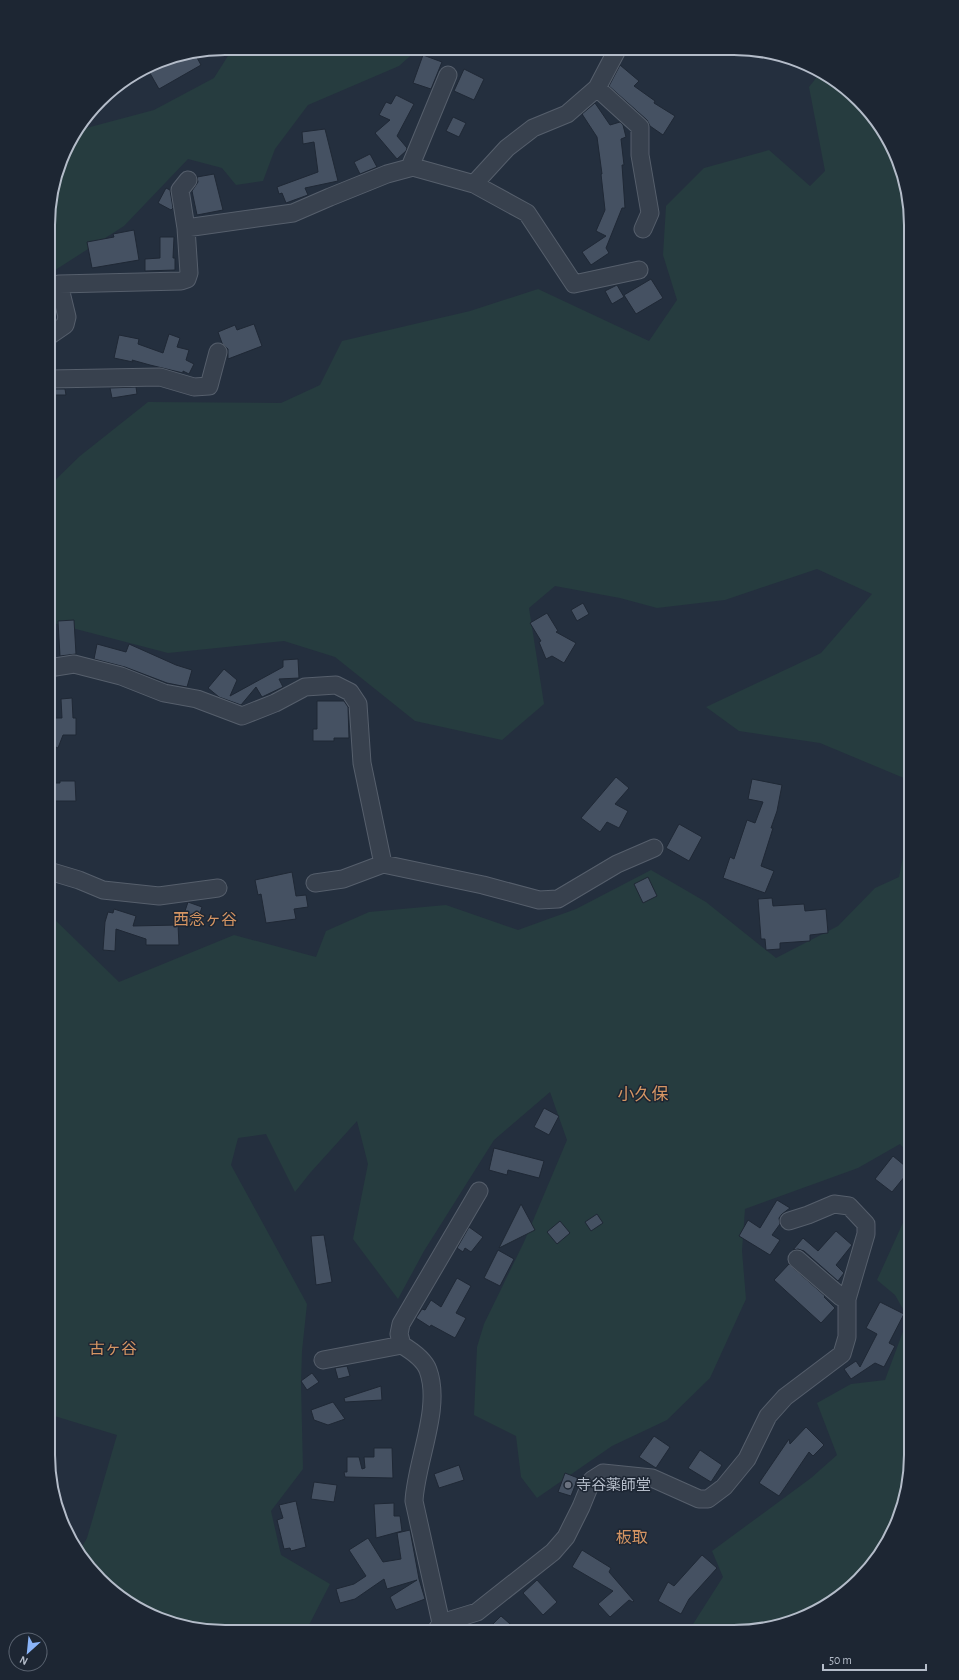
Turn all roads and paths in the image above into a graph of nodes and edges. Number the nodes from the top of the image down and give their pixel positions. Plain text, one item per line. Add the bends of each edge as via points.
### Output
1 (614, 55) edge
2 (448, 75) dead end
3 (597, 88) junction
4 (410, 167) junction
5 (188, 180) dead end
6 (474, 184) junction
7 (186, 228) junction
8 (643, 229) dead end
9 (639, 270) dead end
10 (55, 332) edge
11 (218, 352) dead end
12 (55, 379) edge
13 (55, 667) edge
14 (654, 848) dead end
15 (383, 864) junction
16 (55, 873) edge
17 (315, 883) dead end
18 (218, 888) dead end
19 (479, 1191) dead end
20 (789, 1220) dead end
21 (797, 1260) dead end
22 (847, 1299) junction
23 (402, 1344) junction
24 (323, 1360) dead end
25 (438, 1625) edge
26 (443, 1625) edge

1 - 3 street
2 - 4 street
3 - 6 street via 567,114 533,128 507,148
3 - 8 street via 640,127 640,155 650,213
4 - 6 street
4 - 7 street via 330,196 293,213
5 - 7 street via 180,190
6 - 9 street via 527,213 574,284
7 - 10 street via 189,273 186,279 59,284 67,317 65,325
11 - 12 street via 209,386 194,387 160,377
13 - 15 street via 74,664 121,676 164,692 197,699 242,716 306,687 336,685 350,692 358,704 362,763
14 - 15 street via 617,864 558,899 539,900 483,885
15 - 17 street via 343,880
16 - 18 street via 103,890 159,896
19 - 23 street via 401,1324
20 - 22 street via 834,1204 849,1206 866,1224 866,1234
21 - 22 street via 841,1297
22 - 26 street via 847,1337 842,1354 785,1397 768,1416 747,1459 724,1487 708,1499 699,1499 652,1478 603,1473 592,1480 566,1537 553,1552 477,1612
23 - 24 street
23 - 25 street via 417,1354 428,1370 431,1389 431,1413 415,1484 414,1501

